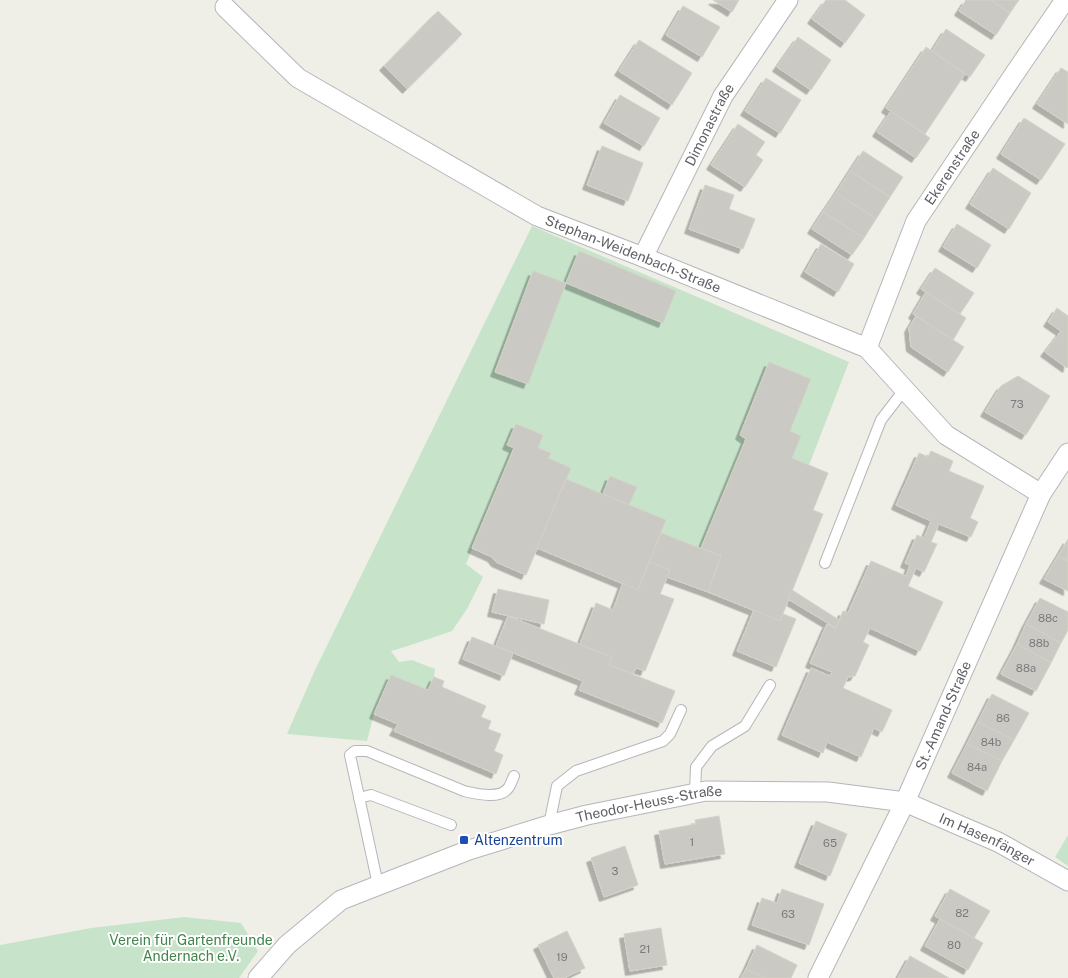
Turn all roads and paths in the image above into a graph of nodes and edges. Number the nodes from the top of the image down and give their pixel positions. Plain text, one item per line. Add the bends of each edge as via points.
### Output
1 (788, 0) edge
2 (1065, 0) edge
3 (225, 7) dead end
4 (643, 257) junction
5 (867, 348) junction
6 (904, 390) junction
7 (1068, 453) edge
8 (1041, 494) junction
9 (824, 563) dead end
10 (770, 685) dead end
11 (681, 710) dead end
12 (514, 776) dead end
13 (695, 793) junction
14 (359, 798) junction
15 (905, 802) junction
16 (451, 825) dead end
17 (549, 825) junction
18 (1068, 881) edge
19 (378, 885) junction
20 (258, 978) edge
21 (818, 978) edge

1 - 4 street, Dimonastraße via 723,96
2 - 5 street, Ekerenstraße via 916,221
3 - 4 street, Stephan-Weidenbach-Straße via 298,78 537,216
4 - 5 street, Stephan-Weidenbach-Straße
5 - 6 street, Stephan-Weidenbach-Straße
6 - 8 street, Stephan-Weidenbach-Straße via 946,435
6 - 9 lane via 881,420
7 - 8 street, St.-Amand-Straße
8 - 15 street, St.-Amand-Straße
10 - 13 lane via 746,726 712,746 696,767
11 - 17 lane via 670,734 663,741 576,772 558,786
12 - 14 lane via 509,789 502,794 476,794 367,751 355,751 350,755
13 - 15 street, Theodor-Heuss-Straße via 828,792
13 - 17 street, Theodor-Heuss-Straße
14 - 16 lane via 371,795
14 - 19 lane
15 - 18 street, Im Hasenfänger via 998,842
15 - 21 street, St.-Amand-Straße
17 - 19 street, Theodor-Heuss-Straße via 469,850
19 - 20 street, Theodor-Heuss-Straße via 341,900 287,945

